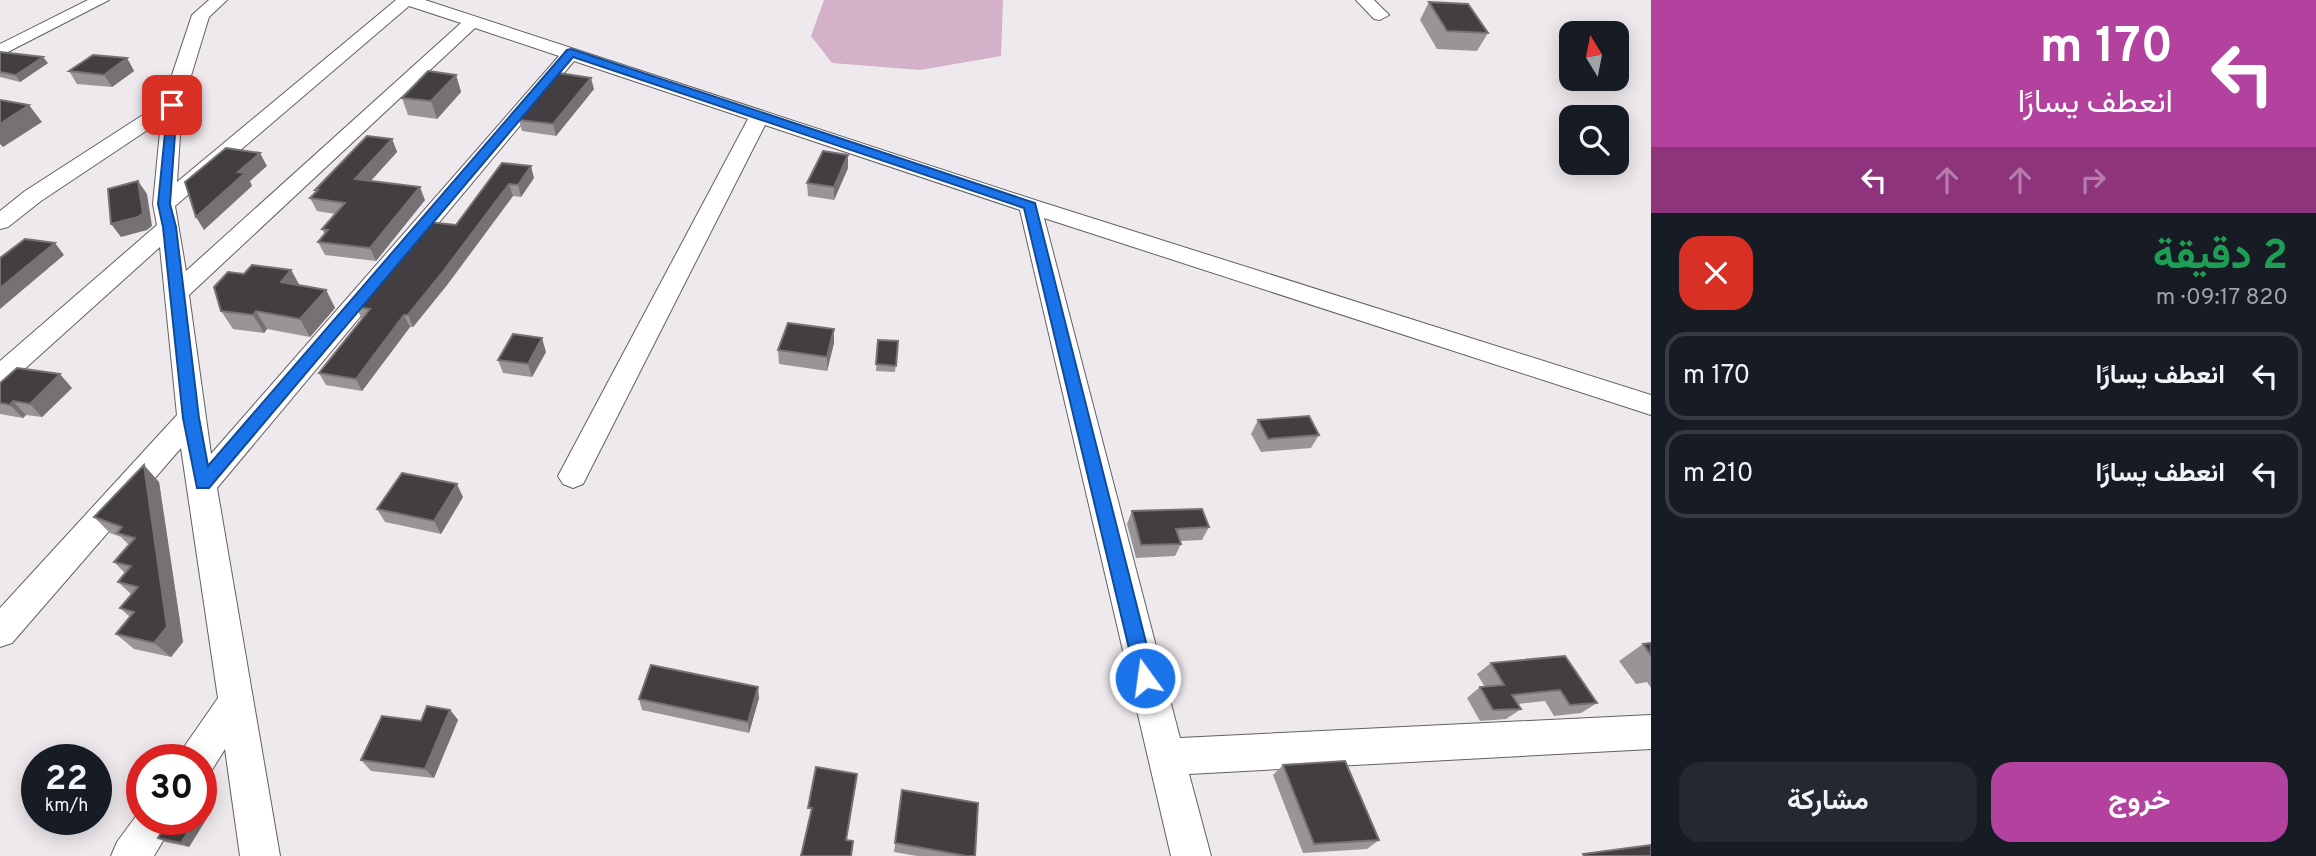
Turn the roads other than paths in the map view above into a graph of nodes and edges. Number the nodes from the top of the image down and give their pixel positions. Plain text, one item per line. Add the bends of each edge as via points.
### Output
1 (101, 0) edge
2 (219, 0) edge
3 (407, 0) edge
4 (1364, 0) edge
5 (1380, 15) dead end
6 (473, 21) junction
7 (0, 51) edge
8 (571, 52) junction
9 (172, 105) junction
10 (759, 117) junction
11 (1030, 206) junction
12 (167, 215) junction
13 (0, 222) edge
14 (177, 293) junction
15 (0, 376) edge
16 (1651, 405) edge
17 (191, 418) junction
18 (573, 476) dead end
19 (203, 484) junction
20 (0, 632) edge
21 (236, 701) junction
22 (1651, 732) edge
23 (208, 744) edge
24 (1165, 757) junction
25 (146, 835) edge
26 (131, 856) edge
27 (260, 856) edge
28 (1191, 856) edge

1 - 7 street
2 - 9 street via 201,15
3 - 6 street
3 - 12 street
4 - 5 street
6 - 8 street
6 - 14 street
8 - 10 street
8 - 19 street
9 - 12 street
9 - 13 street
10 - 11 street
10 - 18 street
11 - 16 street
11 - 24 street
12 - 14 street
12 - 15 street
14 - 17 street
17 - 19 street
17 - 20 street
19 - 21 street
21 - 23 street
21 - 27 street
22 - 24 street
24 - 28 street
25 - 26 street

